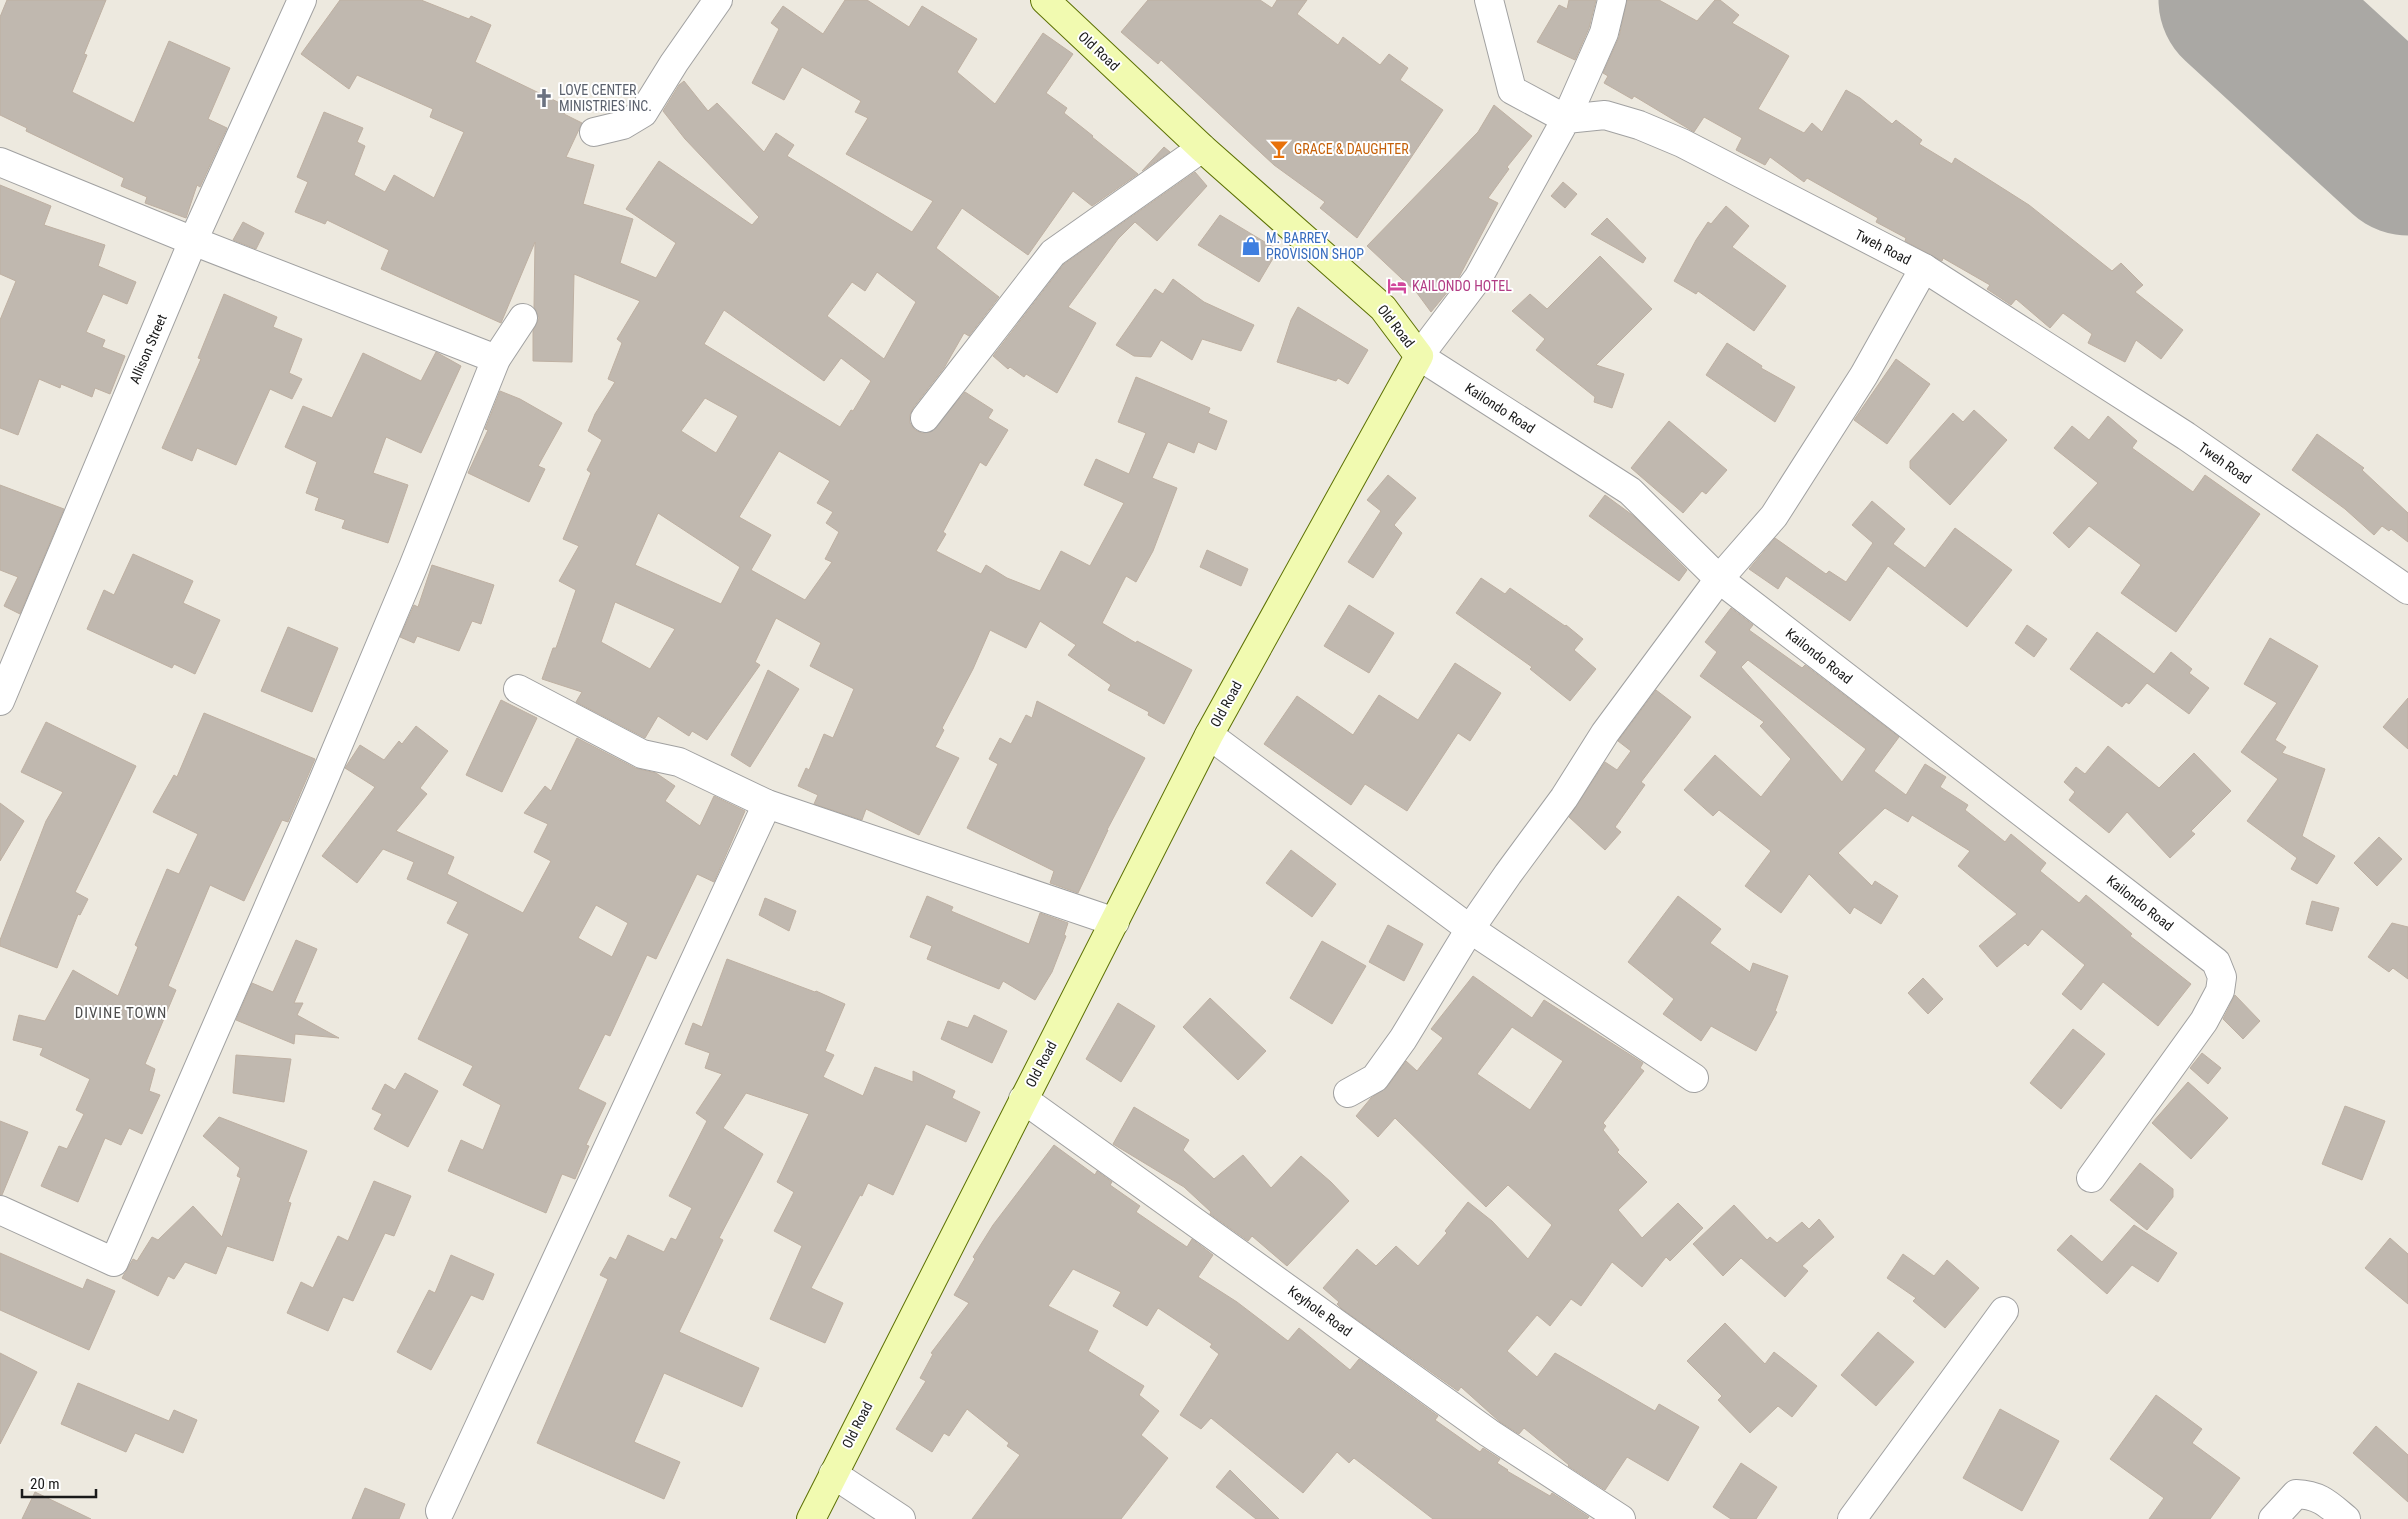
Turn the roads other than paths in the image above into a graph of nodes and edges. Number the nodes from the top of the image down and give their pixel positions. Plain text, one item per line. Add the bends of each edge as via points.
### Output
1 (302, 0) edge
2 (718, 0) edge
3 (1045, 0) edge
4 (1489, 0) edge
5 (1612, 0) edge
6 (1566, 118) junction
7 (594, 132) dead end
8 (1202, 148) junction
9 (0, 162) edge
10 (193, 242) junction
11 (1924, 268) junction
12 (523, 318) dead end
13 (1419, 356) junction
14 (496, 359) junction
15 (925, 418) dead end
16 (1719, 579) junction
17 (2408, 590) edge
18 (518, 689) dead end
19 (0, 701) edge
20 (1209, 735) junction
21 (767, 804) junction
22 (1115, 922) junction
23 (1470, 929) junction
24 (1694, 1078) dead end
25 (1348, 1093) dead end
26 (1023, 1099) junction
27 (2091, 1178) dead end
28 (0, 1210) edge
29 (2004, 1310) dead end
30 (832, 1474) junction
31 (440, 1511) dead end
32 (811, 1519) edge
33 (901, 1519) edge
34 (1621, 1519) edge
35 (1852, 1519) edge
36 (2273, 1519) edge
37 (2346, 1519) edge

1 - 10 street, Allison Street
2 - 7 street via 643,113 624,126
3 - 8 street, Old Road
4 - 6 street via 1512,90
5 - 6 street via 1604,33
6 - 11 street, Tweh Road via 1605,115 1682,142
6 - 13 street via 1478,278
8 - 13 street, Old Road via 1383,308
8 - 15 street via 1052,253
9 - 10 street
10 - 14 street
10 - 19 street, Allison Street
11 - 16 street via 1864,375 1774,516
11 - 17 street, Tweh Road via 2186,436
12 - 14 street
13 - 16 street, Kailondo Road via 1630,491
13 - 20 street, Old Road
14 - 28 street via 318,793 114,1262
16 - 23 street via 1605,733 1564,798
16 - 27 street, Kailondo Road via 2216,962 2222,977 2220,991 2204,1020
18 - 21 street via 642,754 678,762
20 - 22 street, Old Road
20 - 23 street
21 - 22 street
21 - 31 street
22 - 26 street, Old Road
23 - 24 street
23 - 25 street via 1403,1039 1375,1078
26 - 30 street, Old Road
26 - 34 street, Keyhole Road via 1489,1433
29 - 35 street
30 - 32 street, Old Road
30 - 33 street
36 - 37 street via 2296,1494 2321,1498

